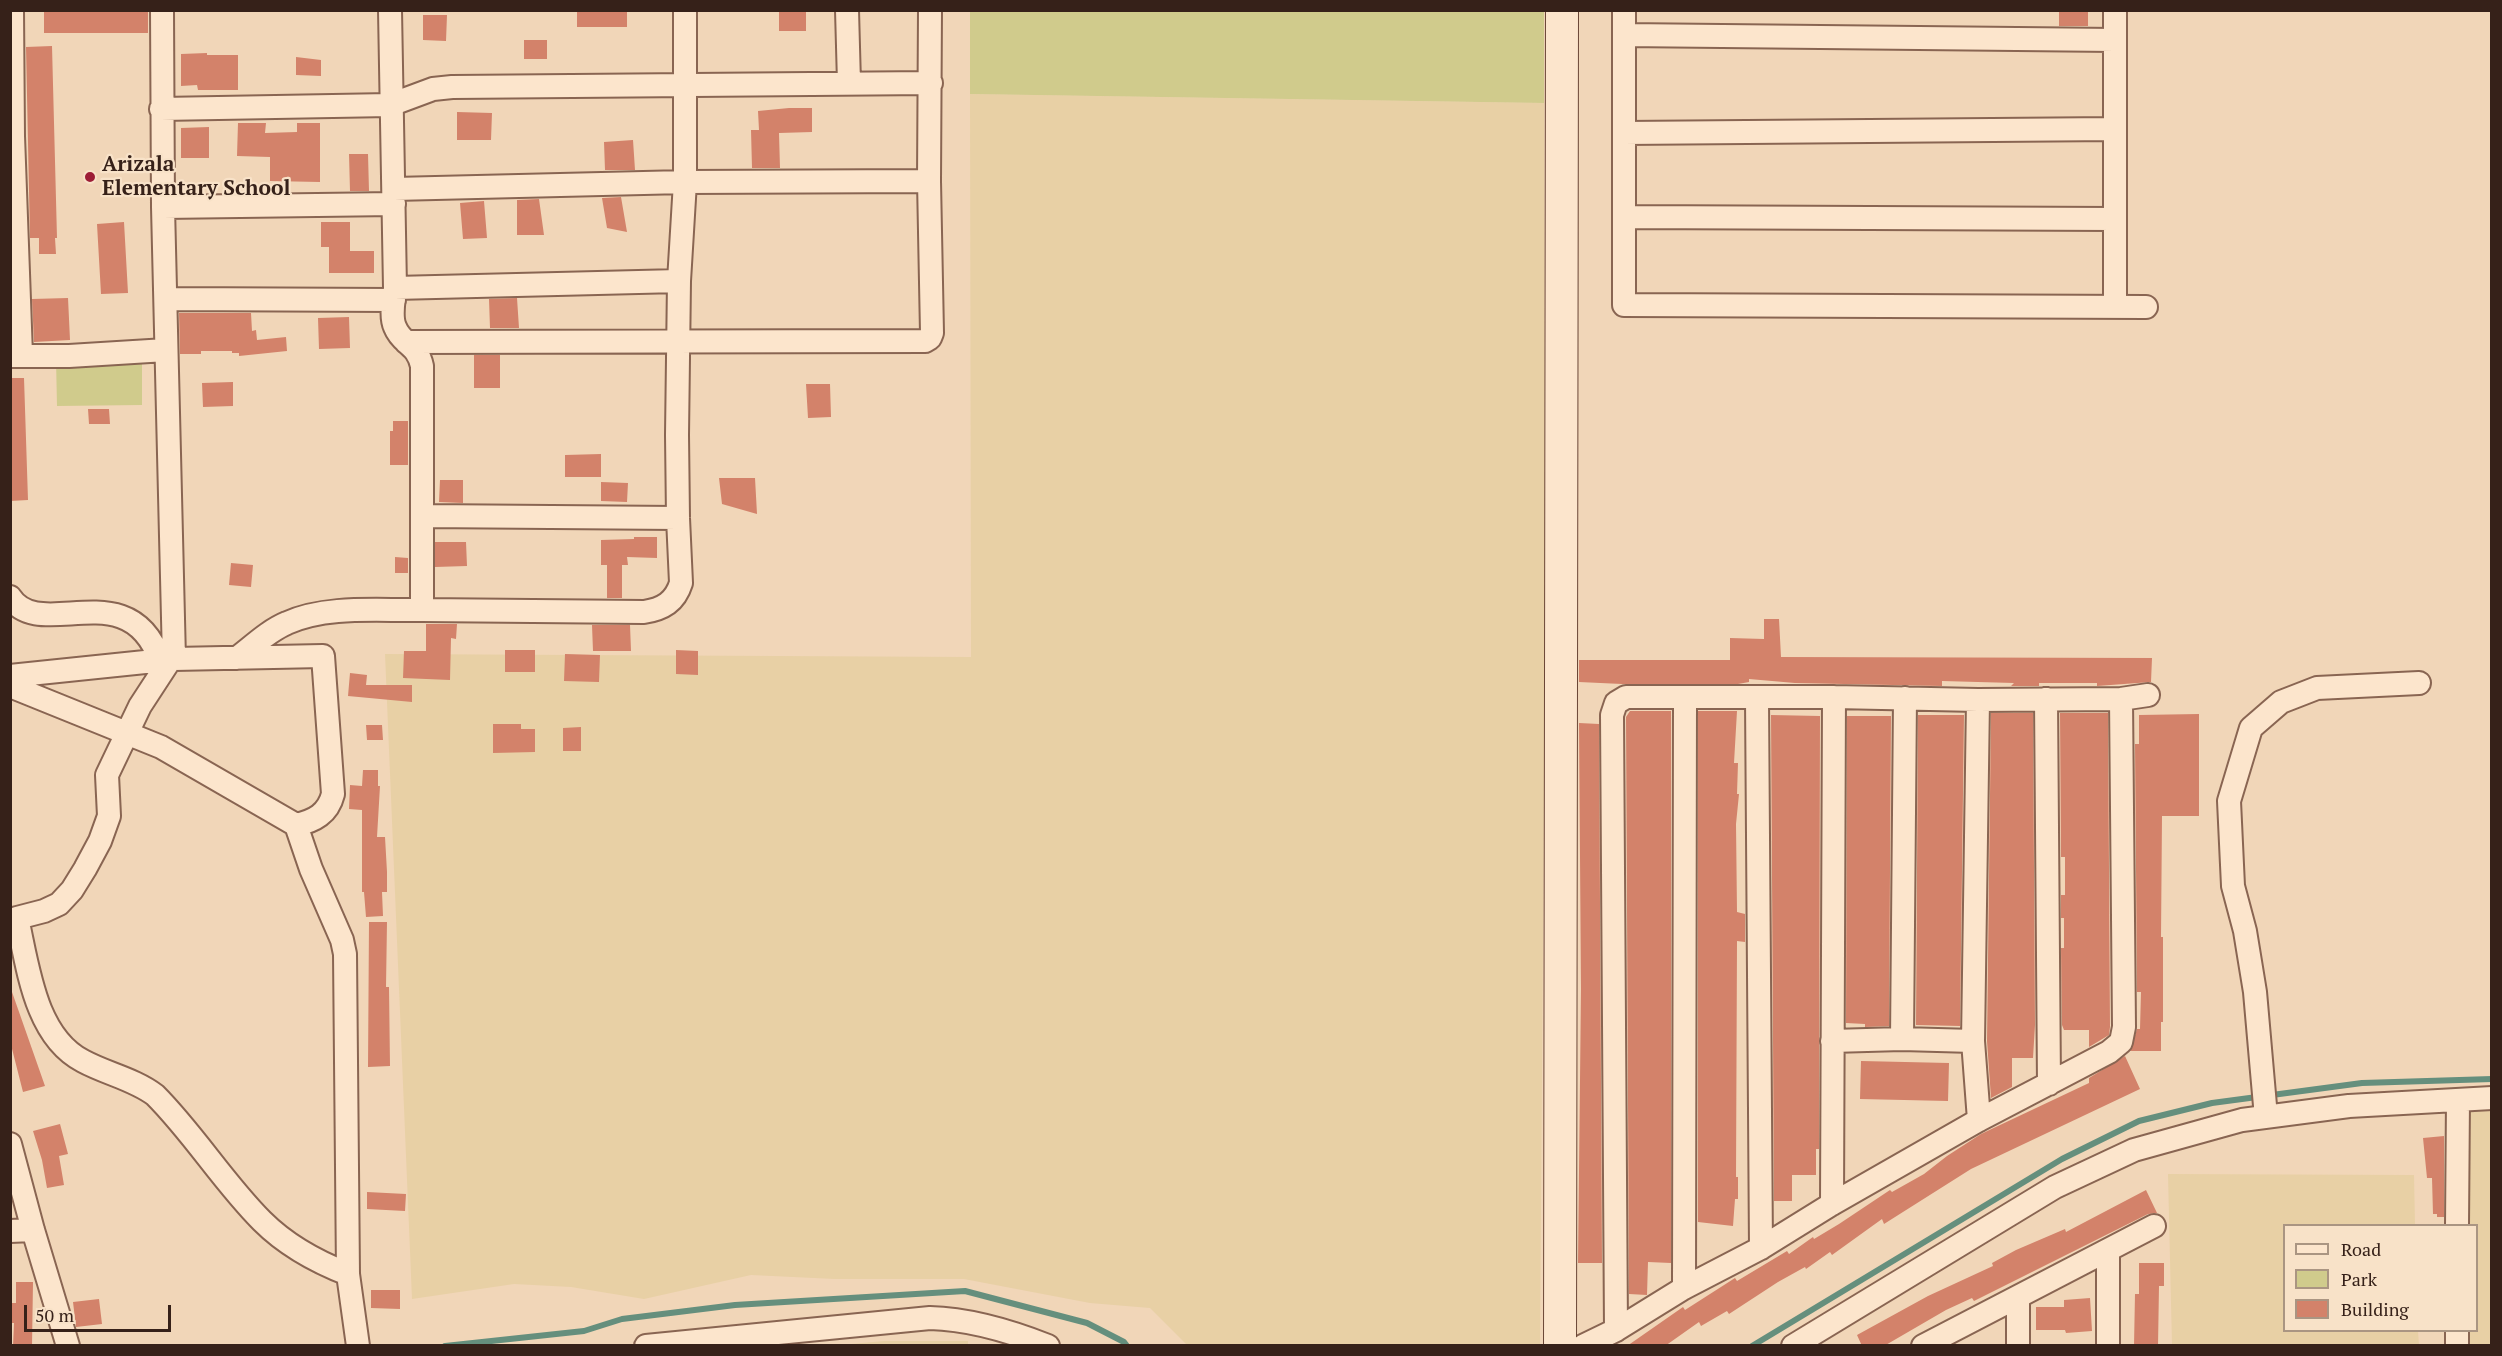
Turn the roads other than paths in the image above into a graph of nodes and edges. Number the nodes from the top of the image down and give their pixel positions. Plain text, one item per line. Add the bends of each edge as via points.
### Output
1 (12, 10) edge
2 (162, 10) edge
3 (390, 10) edge
4 (685, 10) edge
5 (847, 10) edge
6 (930, 10) edge
7 (1562, 10) edge
8 (1624, 10) edge
9 (2115, 10) edge
10 (1624, 35) junction
11 (2115, 40) junction
12 (849, 83) junction
13 (931, 83) junction
14 (685, 84) junction
15 (390, 105) junction
16 (161, 109) junction
17 (2115, 129) junction
18 (1624, 133) junction
19 (929, 181) junction
20 (685, 183) junction
21 (394, 197) junction
22 (163, 207) junction
23 (1624, 217) junction
24 (2115, 219) junction
25 (679, 281) junction
26 (394, 294) junction
27 (166, 299) junction
28 (2115, 307) junction
29 (2146, 307) dead end
30 (680, 340) junction
31 (406, 342) junction
32 (166, 350) junction
33 (16, 356) edge
34 (424, 516) junction
35 (678, 518) junction
36 (10, 597) edge
37 (422, 610) junction
38 (237, 658) junction
39 (168, 660) junction
40 (10, 676) edge
41 (2419, 683) dead end
42 (10, 686) edge
43 (2148, 695) dead end
44 (1834, 697) junction
45 (1685, 698) junction
46 (1905, 698) junction
47 (1757, 699) junction
48 (2046, 699) junction
49 (2121, 699) junction
50 (1978, 700) junction
51 (140, 706) junction
52 (96, 722) junction
53 (126, 734) junction
54 (161, 747) junction
55 (296, 825) junction
56 (14, 919) edge
57 (1902, 1039) junction
58 (1832, 1041) junction
59 (1973, 1041) junction
60 (2049, 1084) junction
61 (2492, 1098) edge
62 (2458, 1100) junction
63 (2266, 1117) junction
64 (1979, 1120) junction
65 (10, 1144) edge
66 (1832, 1204) junction
67 (2457, 1224) edge
68 (2154, 1226) dead end
69 (22, 1231) edge
70 (1761, 1248) junction
71 (2108, 1250) junction
72 (348, 1274) junction
73 (1684, 1288) junction
74 (2018, 1298) junction
75 (1617, 1330) junction
76 (683, 1343) edge
77 (1926, 1344) edge
78 (68, 1346) edge
79 (358, 1346) edge
80 (646, 1346) edge
81 (1048, 1346) edge
82 (1560, 1346) edge
83 (1583, 1346) edge
84 (1793, 1346) edge
85 (2018, 1346) edge
86 (2108, 1346) edge

1 - 33 street
2 - 16 street
3 - 15 street
4 - 14 street
5 - 12 street
6 - 13 street
7 - 82 street
8 - 10 street
9 - 11 street
10 - 11 street
10 - 18 street
11 - 17 street
12 - 13 street
12 - 14 street
13 - 19 street
14 - 15 street via 441,88
14 - 20 street
15 - 16 street
15 - 21 street
16 - 22 street
17 - 18 street
17 - 24 street
18 - 23 street
19 - 20 street
19 - 30 street via 930,338
20 - 21 street
20 - 25 street
21 - 22 street
21 - 26 street
22 - 27 street
23 - 24 street
23 - 28 street via 1624,305
24 - 28 street
25 - 26 street
25 - 30 street
26 - 27 street
26 - 31 street via 393,323
27 - 32 street
28 - 29 street
30 - 31 street
30 - 35 street
31 - 34 street via 417,351 422,366
32 - 33 street
32 - 39 street
34 - 35 street
34 - 37 street
35 - 37 street via 681,583 672,601 658,610
36 - 39 street via 23,610 37,613 127,617 144,630
37 - 38 street via 345,611 288,622
38 - 39 street
38 - 55 street via 322,656 333,794 321,815
39 - 40 street
39 - 51 street
41 - 63 street via 2317,688 2281,702 2251,728 2229,801 2233,886 2255,992
42 - 52 street
43 - 49 street
44 - 46 street
44 - 47 street
44 - 58 street
45 - 47 street
45 - 73 street
45 - 75 street via 1626,697 1616,703 1612,715
46 - 50 street
46 - 57 street
47 - 70 street
48 - 49 street
48 - 50 street
48 - 60 street
49 - 60 street via 2123,1036 2109,1052
50 - 59 street
51 - 52 street
51 - 53 street
51 - 54 street
52 - 53 street
53 - 54 street
53 - 56 street via 107,775 107,824 85,869 59,904
54 - 55 street
55 - 72 street via 310,869 342,940 346,961
56 - 72 street via 33,986 59,1043 81,1060 155,1095 263,1222 297,1249
57 - 58 street
57 - 59 street
58 - 66 street
59 - 64 street
60 - 64 street
61 - 62 street
62 - 63 street via 2349,1106
62 - 67 street
63 - 84 street via 2172,1138 2100,1165 2055,1187
64 - 66 street
65 - 69 street
66 - 70 street
68 - 71 street
69 - 78 street
70 - 73 street
71 - 74 street
71 - 86 street
72 - 79 street
73 - 75 street
74 - 77 street
74 - 85 street
75 - 83 street
76 - 80 street
76 - 81 street via 954,1318

